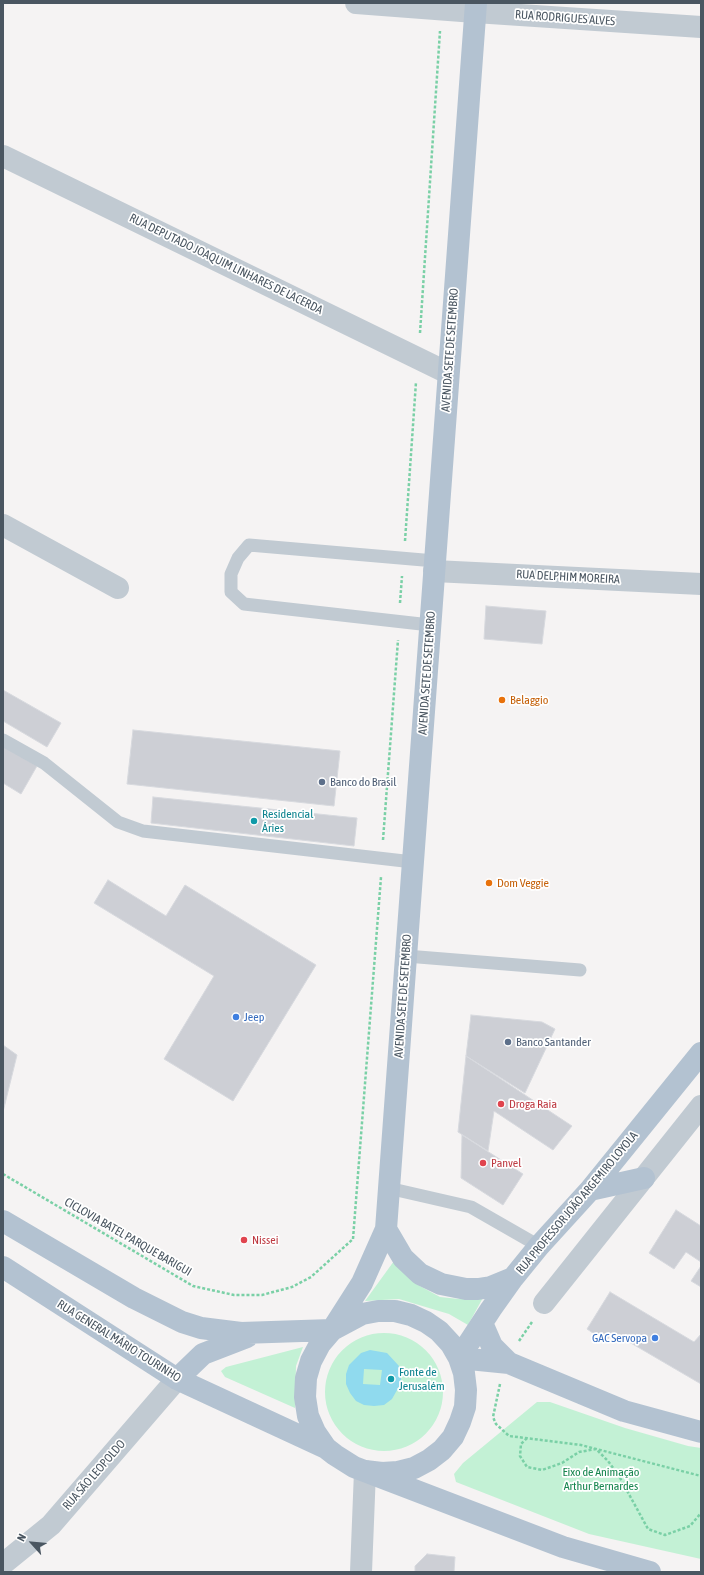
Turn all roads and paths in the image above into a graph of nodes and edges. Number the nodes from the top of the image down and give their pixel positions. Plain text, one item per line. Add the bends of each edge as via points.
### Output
1 (356, 3) edge
2 (476, 7) edge
3 (701, 28) edge
4 (438, 46) dead end
5 (3, 156) edge
6 (420, 335) dead end
7 (448, 373) junction
8 (416, 394) dead end
9 (3, 525) edge
10 (404, 559) junction
11 (435, 566) junction
12 (701, 584) edge
13 (118, 588) dead end
14 (399, 621) junction
15 (430, 624) junction
16 (3, 740) edge
17 (382, 859) junction
18 (413, 862) junction
19 (406, 956) junction
20 (580, 970) dead end
21 (701, 1053) edge
22 (701, 1106) edge
23 (3, 1174) edge
24 (644, 1178) junction
25 (388, 1188) junction
26 (590, 1190) junction
27 (3, 1221) edge
28 (386, 1229) junction
29 (539, 1246) junction
30 (3, 1267) edge
31 (514, 1278) junction
32 (544, 1303) dead end
33 (482, 1323) junction
34 (332, 1330) junction
35 (261, 1331) junction
36 (459, 1358) junction
37 (505, 1372) junction
38 (177, 1379) junction
39 (701, 1432) edge
40 (527, 1438) junction
41 (326, 1448) junction
42 (596, 1449) junction
43 (365, 1471) junction
44 (701, 1476) edge
45 (701, 1513) edge
46 (3, 1564) edge
47 (361, 1572) edge
48 (650, 1572) edge

1 - 2 street, RUA RODRIGUES ALVES
2 - 3 street, RUA RODRIGUES ALVES
2 - 7 main road, AVENIDA SETE DE SETEMBRO
4 - 6 path
5 - 7 street, RUA DEPUTADO JOAQUIM LINHARES DE LACERDA
7 - 11 main road, AVENIDA SETE DE SETEMBRO
8 - 10 path
9 - 13 street
10 - 11 lane
10 - 14 path
10 - 14 lane via 249,545 238,558 231,574 231,592 244,604
11 - 12 street, RUA DELPHIM MOREIRA
11 - 15 main road, AVENIDA SETE DE SETEMBRO
14 - 15 lane
14 - 17 path
15 - 18 main road, AVENIDA SETE DE SETEMBRO
16 - 17 lane via 44,763 118,822 143,831
17 - 18 lane
17 - 23 path, CICLOVIA BATEL PARQUE BARIGUI via 353,1240 311,1277 292,1287 262,1295 234,1295 193,1286
18 - 19 main road, AVENIDA SETE DE SETEMBRO
19 - 20 lane
19 - 25 main road, AVENIDA SETE DE SETEMBRO
21 - 26 main road, RUA PROFESSOR JOÃO ARGEMIRO LOYOLA
22 - 24 street
24 - 26 main road
24 - 32 street
25 - 28 main road, AVENIDA SETE DE SETEMBRO
25 - 29 lane via 470,1207
26 - 29 main road, RUA PROFESSOR JOÃO ARGEMIRO LOYOLA
27 - 35 main road via 134,1298 182,1322 221,1332
28 - 31 main road via 396,1250 407,1263 420,1274 441,1284 478,1289
28 - 34 main road, AVENIDA SETE DE SETEMBRO via 362,1283
29 - 31 main road, RUA PROFESSOR JOÃO ARGEMIRO LOYOLA
30 - 38 main road, RUA GENERAL MÁRIO TOURINHO
31 - 33 main road, RUA PROFESSOR JOÃO ARGEMIRO LOYOLA
33 - 36 main road, RUA PROFESSOR JOÃO ARGEMIRO LOYOLA
33 - 37 main road
34 - 35 main road
34 - 36 main road via 362,1314 395,1311 411,1315 435,1328 451,1344
34 - 41 main road, AVENIDA SETE DE SETEMBRO via 320,1344 311,1361 306,1378 305,1397 308,1416
35 - 38 main road via 203,1354
36 - 37 main road
36 - 43 main road via 464,1373 465,1406 453,1437 442,1450 414,1468 382,1473
37 - 39 main road via 624,1411
37 - 40 path via 493,1417 496,1424 509,1436
38 - 41 main road, RUA GENERAL MÁRIO TOURINHO
38 - 46 street, RUA SÃO LEOPOLDO via 51,1525
40 - 42 path
40 - 42 path via 520,1444 520,1456 527,1467 542,1470 562,1463 579,1452
41 - 43 main road via 344,1462
42 - 44 path
42 - 45 path via 619,1476 648,1529 665,1535 690,1526
43 - 47 street
43 - 48 main road via 563,1547

